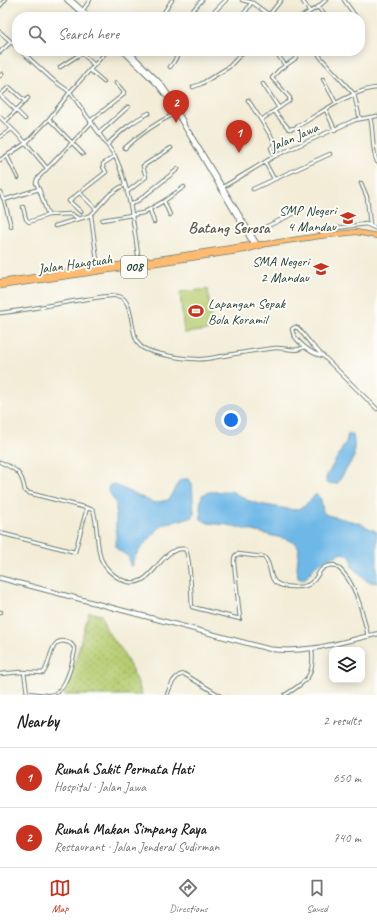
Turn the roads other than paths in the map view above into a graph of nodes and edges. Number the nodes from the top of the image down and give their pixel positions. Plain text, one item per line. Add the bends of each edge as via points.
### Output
1 (4, 0) edge
2 (66, 0) edge
3 (90, 0) edge
4 (172, 0) edge
5 (202, 0) edge
6 (226, 0) edge
7 (242, 0) edge
8 (281, 0) edge
9 (302, 0) edge
10 (344, 0) edge
11 (71, 1) edge
12 (324, 1) edge
13 (251, 3) junction
14 (0, 6) edge
15 (318, 7) junction
16 (83, 10) joint
17 (81, 12) edge
18 (164, 12) edge
19 (191, 12) edge
20 (214, 12) edge
21 (245, 12) edge
22 (264, 12) edge
23 (271, 12) edge
24 (310, 12) joint
25 (322, 12) edge
26 (352, 12) edge
27 (0, 32) edge
28 (11, 42) joint
29 (0, 52) edge
30 (27, 56) edge
31 (75, 56) edge
32 (85, 56) edge
33 (102, 56) edge
34 (128, 56) edge
35 (132, 56) edge
36 (177, 56) edge
37 (239, 56) edge
38 (279, 56) edge
39 (295, 56) edge
40 (320, 56) edge
41 (94, 65) junction
42 (285, 65) junction
43 (60, 67) dead end
44 (170, 67) dead end
45 (90, 70) junction
46 (322, 79) dead end
47 (155, 81) junction
48 (104, 82) dead end
49 (116, 83) dead end
50 (263, 84) dead end
51 (193, 87) dead end
52 (377, 88) edge
53 (70, 92) junction
54 (354, 94) junction
55 (0, 95) edge
56 (28, 98) dead end
57 (248, 100) dead end
58 (25, 101) junction
59 (336, 103) junction
60 (128, 107) dead end
61 (279, 108) junction
62 (16, 110) junction
63 (326, 110) junction
64 (274, 111) junction
65 (149, 113) dead end
66 (176, 113) junction
67 (377, 116) edge
68 (0, 117) edge
69 (370, 117) junction
70 (25, 119) dead end
71 (49, 119) junction
72 (360, 119) junction
73 (261, 120) junction
74 (4, 122) junction
75 (91, 122) junction
76 (12, 129) junction
77 (335, 130) junction
78 (99, 133) junction
79 (0, 137) edge
80 (72, 142) junction
81 (26, 143) junction
82 (107, 145) junction
83 (126, 148) dead end
84 (171, 148) dead end
85 (83, 154) dead end
86 (330, 154) dead end
87 (8, 156) junction
88 (115, 156) junction
89 (275, 156) junction
90 (0, 160) edge
91 (265, 162) junction
92 (377, 162) edge
93 (48, 168) junction
94 (178, 169) dead end
95 (18, 178) dead end
96 (274, 179) junction
97 (361, 183) dead end
98 (125, 185) junction
99 (184, 187) dead end
100 (224, 187) junction
101 (39, 189) junction
102 (253, 189) dead end
103 (0, 192) edge
104 (80, 192) junction
105 (127, 192) junction
106 (4, 200) junction
107 (229, 200) junction
108 (164, 202) junction
109 (130, 205) junction
110 (23, 207) dead end
111 (96, 209) junction
112 (150, 210) junction
113 (81, 212) dead end
114 (297, 212) dead end
115 (48, 215) junction
116 (91, 215) junction
117 (170, 215) dead end
118 (132, 216) junction
119 (78, 219) junction
120 (102, 220) dead end
121 (154, 222) dead end
122 (370, 225) junction
123 (11, 226) dead end
124 (55, 226) dead end
125 (377, 228) edge
126 (251, 234) junction
127 (320, 236) junction
128 (377, 236) edge
129 (256, 246) junction
130 (173, 259) junction
131 (139, 262) junction
132 (98, 268) junction
133 (0, 282) edge
134 (0, 286) edge
135 (0, 313) edge
136 (304, 347) junction
137 (323, 356) junction
138 (377, 409) edge
139 (0, 462) edge
140 (87, 508) junction
141 (0, 533) edge
142 (0, 578) edge
143 (377, 634) edge
144 (368, 636) junction
145 (312, 650) junction
146 (24, 672) junction
147 (0, 674) edge
148 (47, 695) edge
149 (167, 695) edge
150 (219, 695) edge
151 (285, 695) edge

1 - 14 street
2 - 11 street
3 - 16 street
4 - 18 street
5 - 19 street
6 - 20 street
7 - 13 street
8 - 23 street
9 - 24 street
10 - 26 street
11 - 16 street
11 - 17 street
12 - 15 street
13 - 21 street
13 - 22 street
15 - 24 street
15 - 25 street
27 - 28 street
28 - 29 street
30 - 53 street
31 - 43 street
32 - 41 street
33 - 41 street
34 - 47 street
35 - 47 street
36 - 44 street
37 - 51 street via 229,67
38 - 42 street
39 - 42 street via 296,58
40 - 54 street
41 - 45 street
42 - 61 street via 272,78 290,98
45 - 48 street
45 - 53 street
46 - 59 street
47 - 66 street
47 - 100 street via 170,97
49 - 75 street via 123,94
50 - 61 street
52 - 54 street
53 - 71 street
53 - 75 street
54 - 59 street
54 - 72 street
55 - 58 street via 9,87
55 - 62 street
56 - 58 street
57 - 73 street
58 - 62 street
59 - 63 street
60 - 78 street
61 - 64 street
62 - 70 street
62 - 74 street
63 - 64 street via 291,130
63 - 77 street
64 - 73 street
65 - 82 street via 120,131
66 - 83 street via 158,123
66 - 107 street
67 - 69 street, Jalan Jawa
68 - 74 street
69 - 72 street, Jalan Jawa
69 - 92 street
71 - 80 street
71 - 81 street
72 - 77 street, Jalan Jawa
73 - 89 street via 274,141 271,148
74 - 76 street
75 - 78 street
75 - 80 street
76 - 79 street
76 - 81 street
77 - 89 street, Jalan Jawa
78 - 82 street
80 - 85 street
80 - 93 street
81 - 87 street
81 - 93 street
82 - 88 street
84 - 105 street via 143,166 146,177
86 - 96 street
87 - 90 street
87 - 95 street
88 - 98 street
88 - 104 street via 103,164 106,172
89 - 91 street, Jalan Jawa
91 - 96 street
91 - 100 street, Jalan Jawa
93 - 101 street via 36,180
94 - 109 street
96 - 102 street
97 - 122 street via 367,197
98 - 105 street
98 - 111 street via 114,190
99 - 108 street
100 - 107 street
101 - 106 street
101 - 115 street
103 - 106 street
104 - 111 street
104 - 113 street via 69,202
105 - 109 street
106 - 123 street
107 - 126 street
107 - 129 street
108 - 112 street
108 - 117 street
109 - 118 street
110 - 115 street via 29,222
111 - 116 street
112 - 118 street
112 - 121 street
114 - 126 street
115 - 119 street via 71,214
116 - 119 street
116 - 132 street
118 - 120 street
118 - 131 street
119 - 124 street
122 - 125 street
122 - 127 street via 330,229
126 - 129 street
127 - 128 highway, 008 via 356,232
127 - 129 highway, Jalan Hangtuah / 008
129 - 130 highway, Jalan Hangtuah / 008
130 - 131 highway, Jalan Hangtuah / 008
130 - 134 highway, Jalan Hangtuah / 008
131 - 132 highway, Jalan Hangtuah / 008
132 - 133 highway, Jalan Hangtuah / 008
135 - 136 street via 119,296 131,316 138,344 154,352 201,359 269,349 298,350
136 - 137 street via 311,353
136 - 137 street via 292,332 293,328 298,328
137 - 138 street
139 - 140 street via 20,475 25,491
140 - 141 street via 75,552
140 - 144 street via 94,513 102,560 110,572 123,580 143,580 172,552 185,549 192,607 240,619 234,563 236,554 264,557 269,564 272,578 279,585 305,586 323,568 334,565 342,571 354,591
142 - 145 street via 260,647
143 - 144 street
144 - 145 street
145 - 151 street via 313,665 309,676
146 - 147 street
146 - 148 street via 27,693
146 - 148 street via 43,673 56,644 65,642 73,645 75,650 64,684 53,695
149 - 150 street via 175,678 184,674

